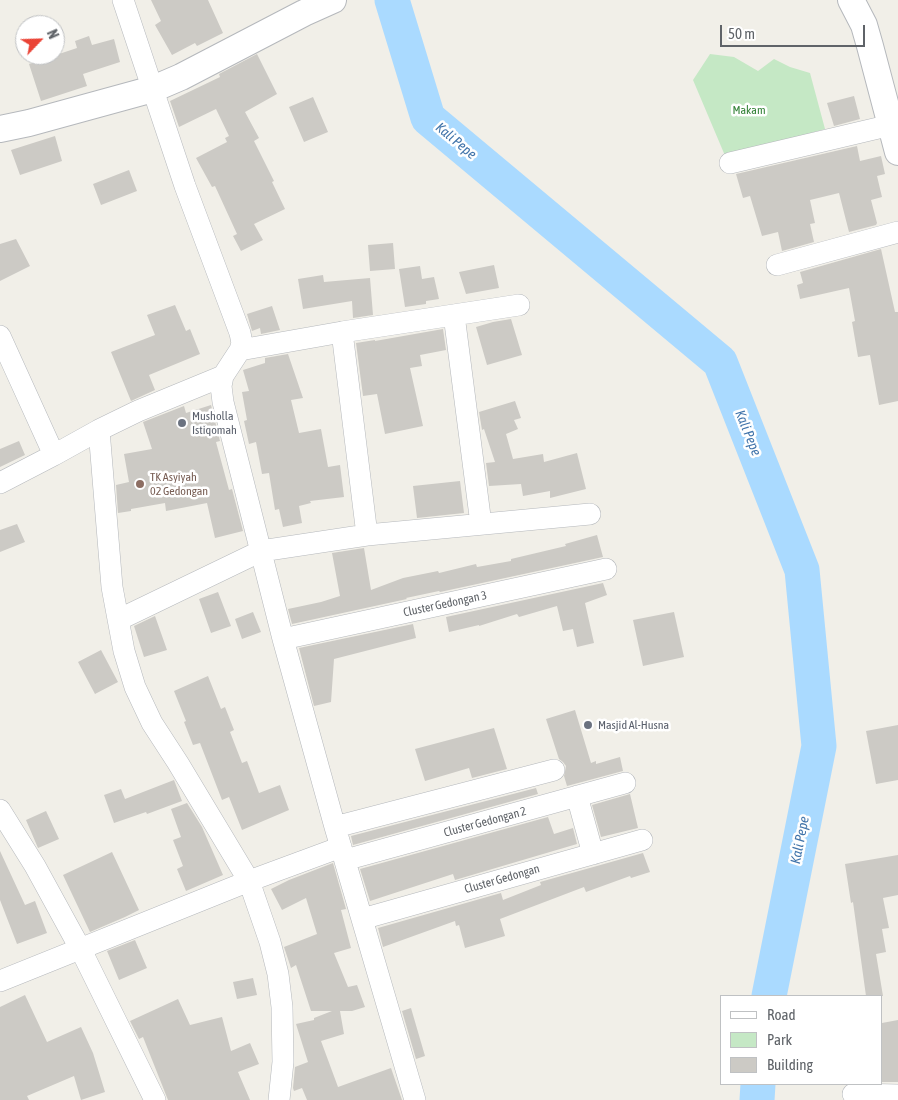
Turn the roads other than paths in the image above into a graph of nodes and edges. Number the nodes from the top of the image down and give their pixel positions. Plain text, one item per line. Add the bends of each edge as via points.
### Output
1 (123, 0) edge
2 (333, 0) edge
3 (851, 0) edge
4 (154, 89) junction
5 (891, 124) junction
6 (0, 129) edge
7 (898, 152) edge
8 (730, 163) dead end
9 (898, 232) edge
10 (777, 265) dead end
11 (518, 305) dead end
12 (454, 314) junction
13 (342, 332) junction
14 (0, 336) edge
15 (240, 350) junction
16 (223, 376) junction
17 (99, 430) junction
18 (54, 455) junction
19 (0, 483) edge
20 (590, 514) dead end
21 (481, 524) junction
22 (368, 535) junction
23 (261, 551) junction
24 (606, 569) dead end
25 (118, 620) junction
26 (283, 638) junction
27 (554, 770) dead end
28 (625, 783) dead end
29 (577, 796) junction
30 (0, 810) edge
31 (642, 840) dead end
32 (340, 845) junction
33 (593, 854) junction
34 (249, 881) junction
35 (362, 919) junction
36 (81, 950) junction
37 (0, 981) edge
38 (853, 1094) dead end
39 (898, 1095) edge
40 (155, 1100) edge
41 (279, 1100) edge
42 (415, 1100) edge

1 - 4 street
2 - 4 street
3 - 5 street via 864,25
4 - 6 street
4 - 15 street via 185,186 240,333
5 - 7 street
5 - 8 street
9 - 10 street
11 - 12 street
12 - 13 street
12 - 21 street
13 - 15 street
13 - 22 street
14 - 18 street
15 - 16 street
16 - 17 street
16 - 23 street via 223,402
17 - 18 street
17 - 25 street via 112,586
18 - 19 street
20 - 21 street
21 - 22 street
22 - 23 street
23 - 25 street
23 - 26 street
24 - 26 street, Cluster Gedongan 3
25 - 34 street via 135,687 152,723
26 - 32 street
27 - 32 street
28 - 29 street, Cluster Gedongan 2
29 - 32 street, Cluster Gedongan 2
29 - 33 street
30 - 36 street via 36,866
31 - 33 street, Cluster Gedongan
32 - 34 street
32 - 35 street
33 - 35 street, Cluster Gedongan
34 - 36 street
34 - 41 street via 278,974 283,1062
35 - 42 street
36 - 37 street
36 - 40 street
38 - 39 street

